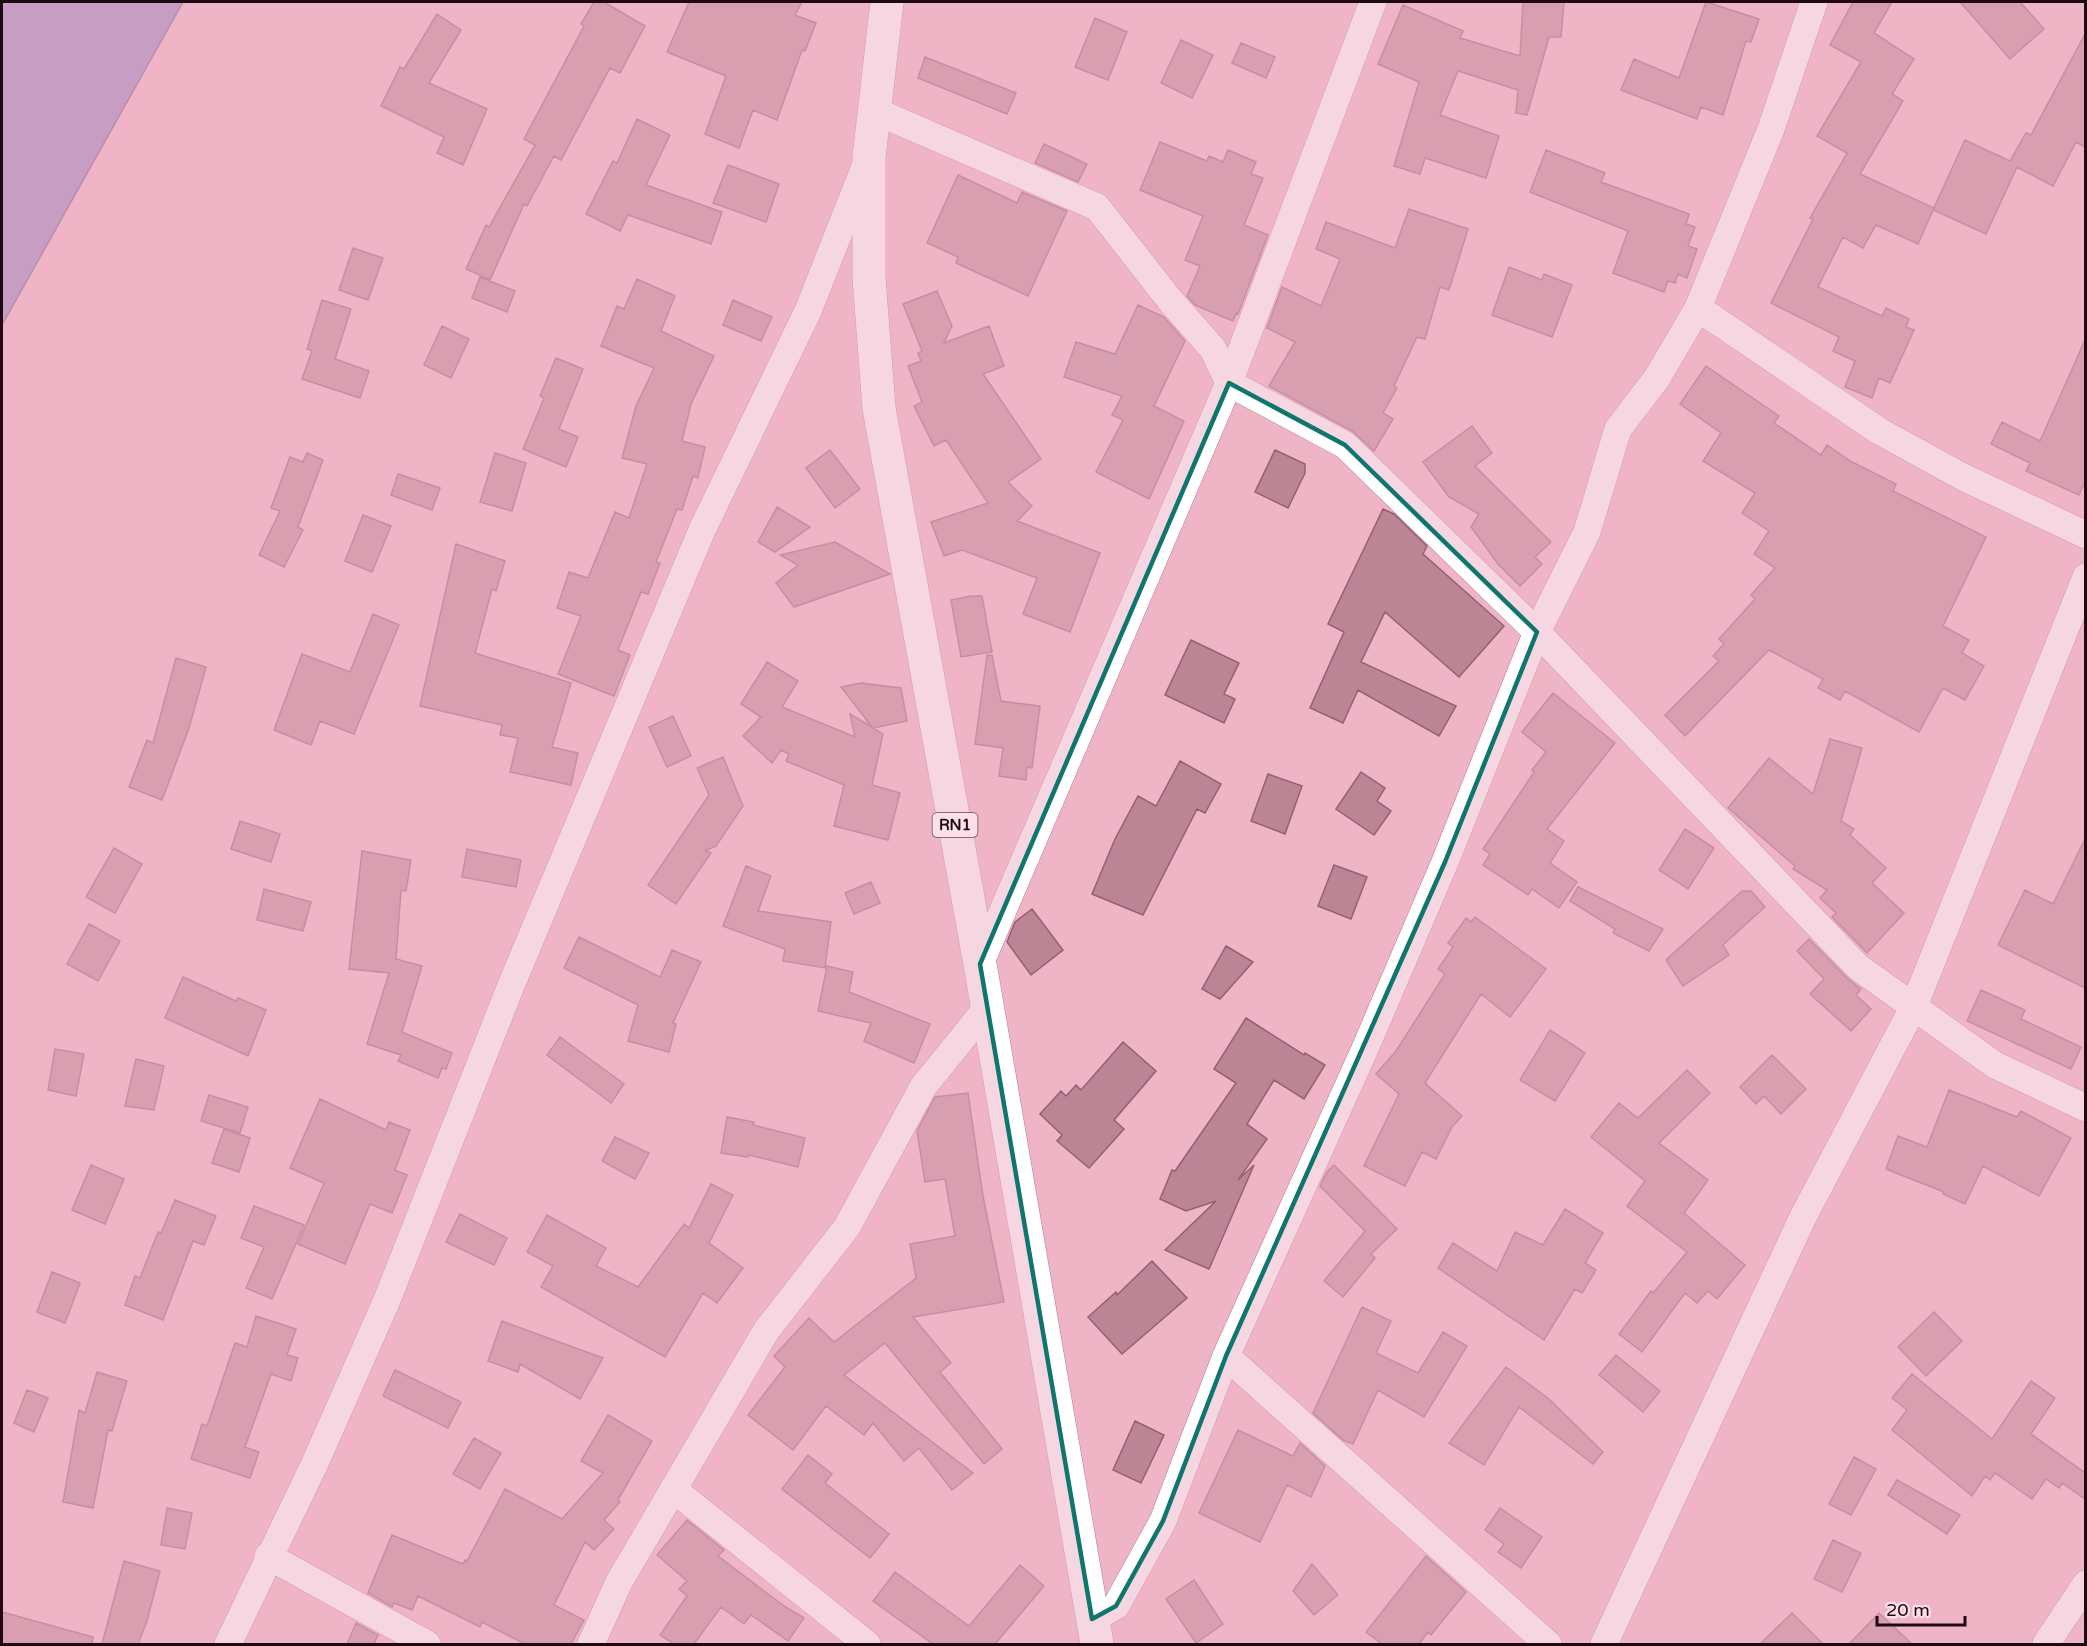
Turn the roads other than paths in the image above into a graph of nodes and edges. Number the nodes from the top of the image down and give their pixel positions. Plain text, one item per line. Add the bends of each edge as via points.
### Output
1 (887, 2) edge
2 (1373, 2) edge
3 (1814, 2) edge
4 (874, 111) junction
5 (869, 158) junction
6 (1698, 308) junction
7 (1229, 383) junction
8 (2085, 535) edge
9 (2085, 577) edge
10 (1537, 632) junction
11 (980, 964) junction
12 (1914, 1006) junction
13 (986, 1009) junction
14 (2085, 1107) edge
15 (1226, 1356) junction
16 (673, 1489) junction
17 (268, 1556) junction
18 (2085, 1584) edge
19 (1095, 1632) edge
20 (228, 1644) edge
21 (426, 1644) edge
22 (591, 1644) edge
23 (867, 1644) edge
24 (1548, 1644) edge
25 (1604, 1644) edge
26 (2046, 1644) edge

1 - 4 highway, RN1
2 - 7 street
3 - 6 street via 1771,129
4 - 5 highway, RN1
4 - 7 street via 1097,207 1213,349
5 - 11 highway, RN1 via 869,278 879,408
5 - 17 street via 808,311 702,530 510,988 387,1300 315,1463
6 - 8 street via 1879,431 1963,477
6 - 10 street via 1657,378 1618,429 1587,532
7 - 10 street via 1345,446
7 - 11 street
9 - 12 street
10 - 12 street via 1858,967
10 - 15 street via 1432,894
11 - 13 highway, RN1
12 - 14 street via 1995,1065
12 - 25 street via 1803,1217
13 - 16 street via 923,1087 847,1227 766,1331
13 - 19 highway, RN1
15 - 19 street via 1163,1521 1116,1606
15 - 24 street
16 - 22 street via 619,1582
16 - 23 street
17 - 20 street
17 - 21 street
18 - 26 street

